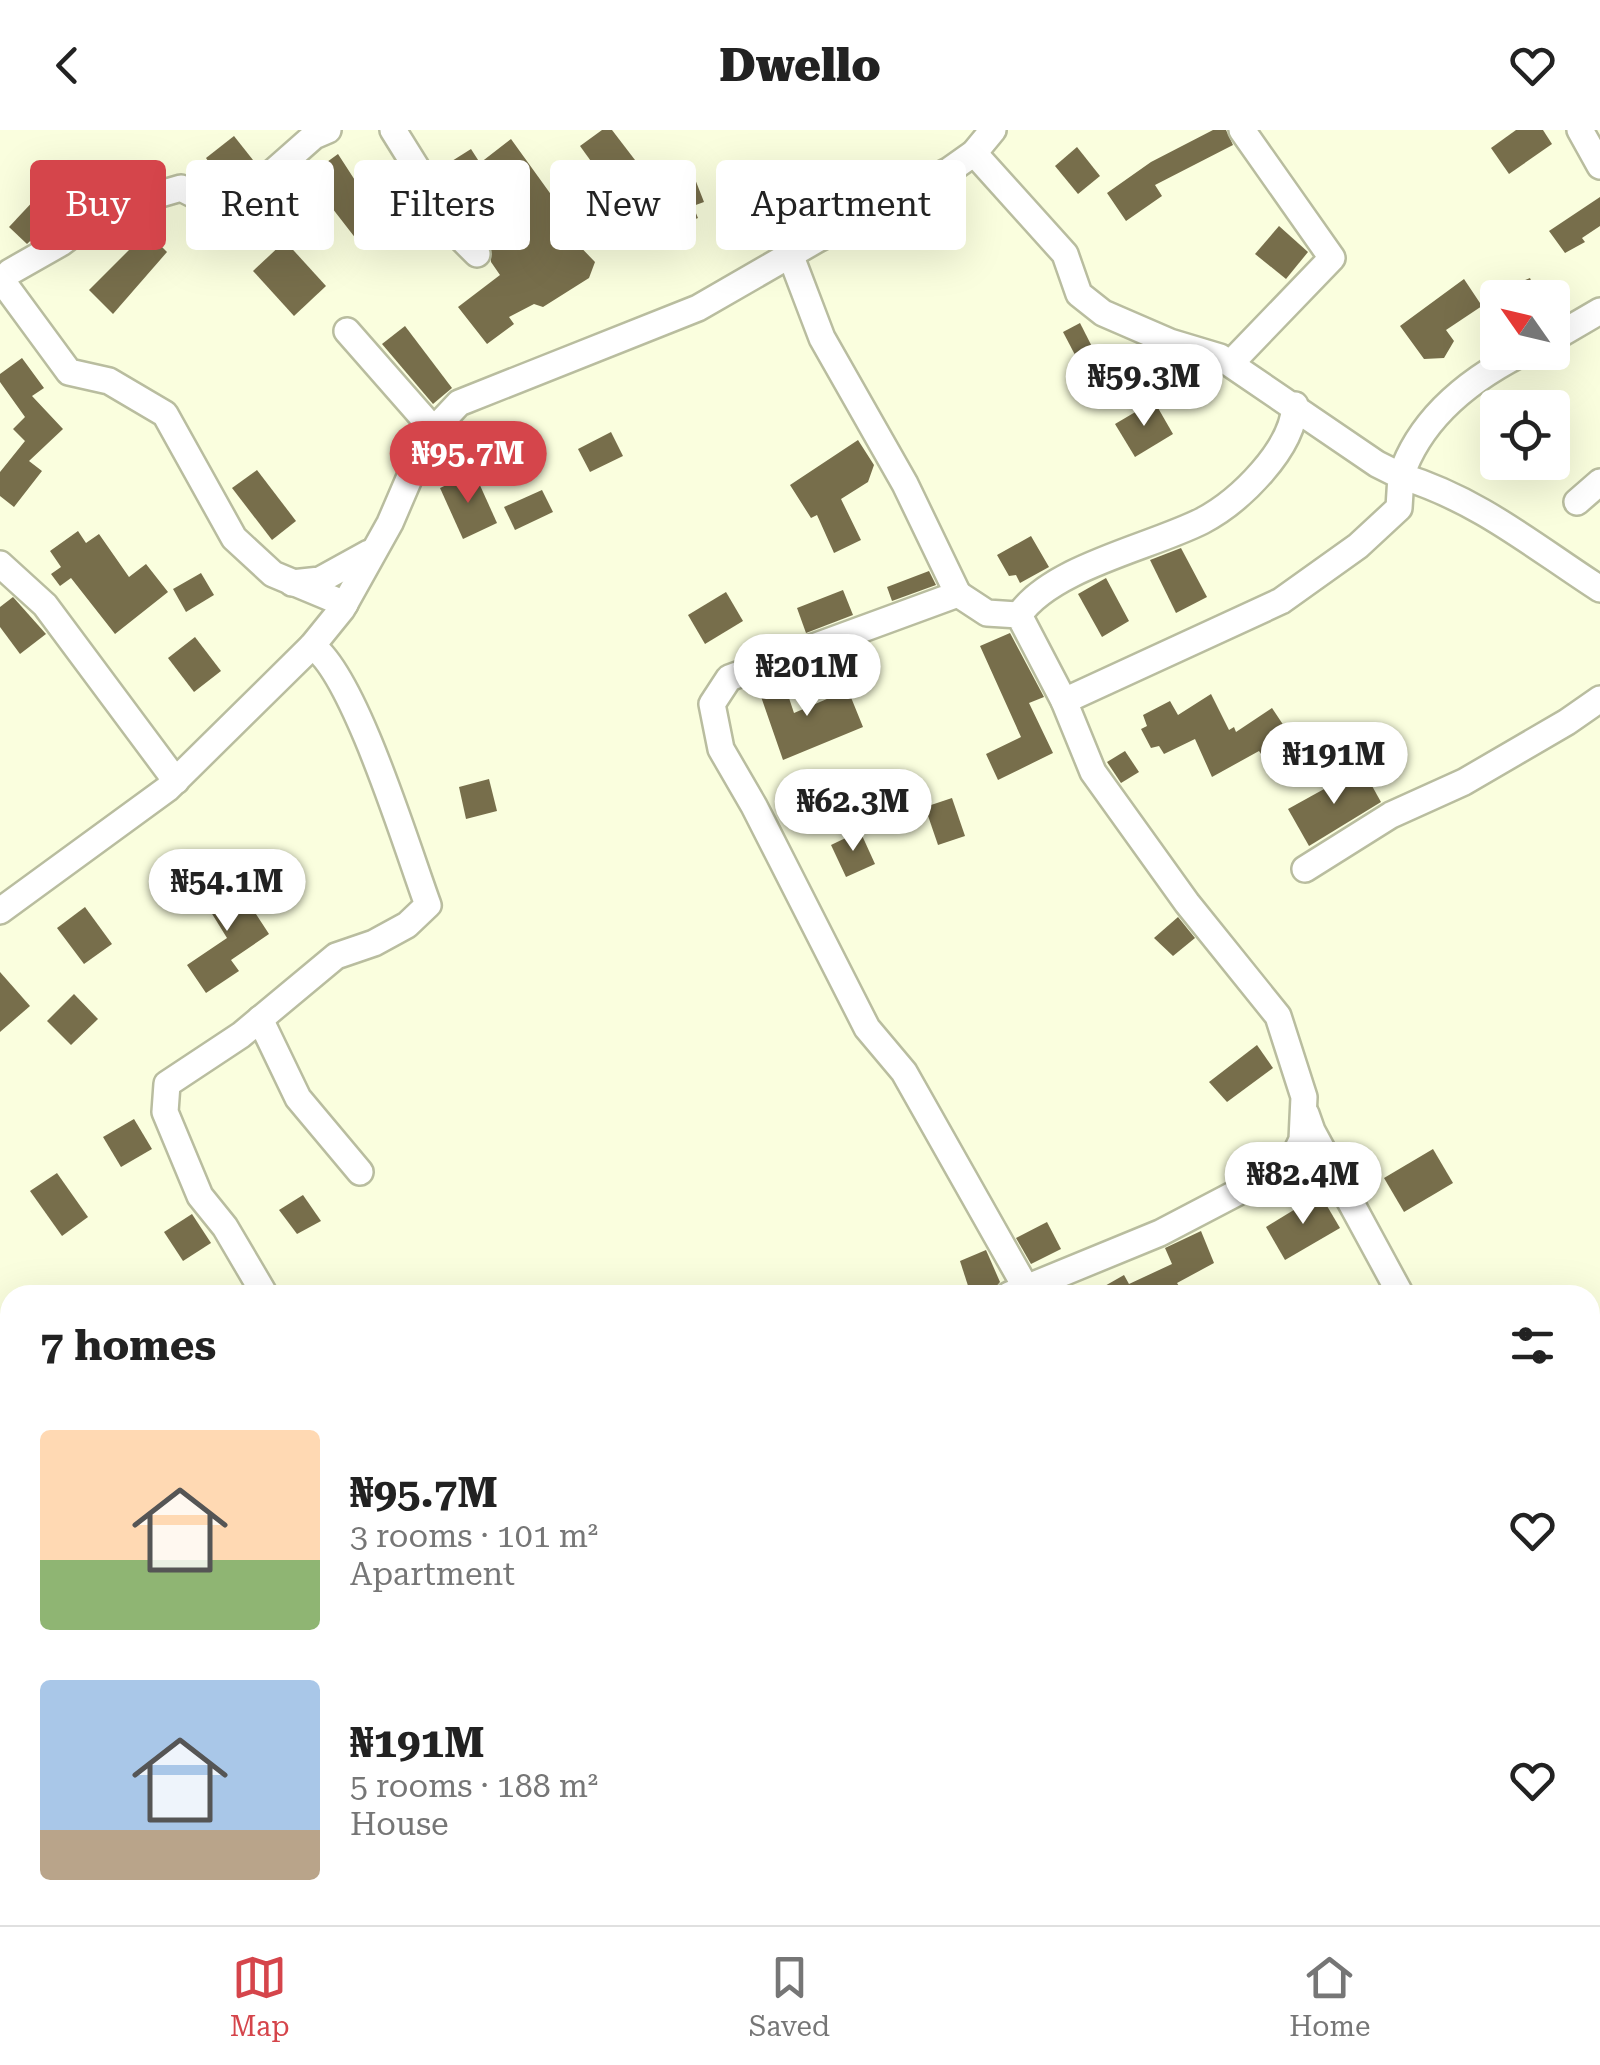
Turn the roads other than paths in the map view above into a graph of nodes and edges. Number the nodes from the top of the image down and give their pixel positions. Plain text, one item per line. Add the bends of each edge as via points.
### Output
1 (328, 130) edge
2 (394, 130) edge
3 (1242, 130) edge
4 (1580, 130) edge
5 (978, 138) edge
6 (1600, 166) edge
7 (477, 254) dead end
8 (790, 254) junction
9 (5, 278) edge
10 (1600, 311) edge
11 (1570, 328) edge
12 (346, 332) dead end
13 (1231, 363) junction
14 (1497, 370) edge
15 (1295, 405) junction
16 (433, 429) junction
17 (1400, 476) junction
18 (1600, 482) edge
19 (1577, 502) dead end
20 (372, 552) junction
21 (0, 564) edge
22 (292, 583) junction
23 (1600, 589) edge
24 (958, 594) junction
25 (344, 604) junction
26 (1019, 615) junction
27 (312, 646) junction
28 (1600, 699) edge
29 (1064, 701) junction
30 (176, 781) junction
31 (1305, 870) dead end
32 (0, 912) edge
33 (260, 1019) junction
34 (1304, 1106) junction
35 (360, 1172) dead end
36 (260, 1285) edge
37 (1018, 1285) edge
38 (1038, 1285) edge
39 (1396, 1285) edge

1 - 9 street via 228,212 182,188 105,210
2 - 7 street
3 - 13 street via 1332,258
4 - 6 street
5 - 8 street via 922,187
5 - 13 street via 1065,254 1080,294 1103,313
8 - 16 street via 698,308 473,394
8 - 24 street via 822,338 906,484
9 - 22 street via 68,372 109,382 165,414 234,538
10 - 11 street
12 - 16 street
13 - 15 street
14 - 17 street via 1426,423
15 - 17 street
15 - 26 street via 1294,424 1272,461 1204,520 1082,571 1030,600
16 - 20 street
17 - 23 street via 1478,507
17 - 29 street via 1399,508 1280,601
18 - 19 street
20 - 22 street via 320,580
20 - 25 street
21 - 30 street via 45,604
22 - 25 street
24 - 26 street via 987,613
24 - 37 street via 730,678 712,704 720,749 867,1028 904,1072
25 - 27 street
26 - 29 street
27 - 30 street
27 - 33 street via 324,653 346,690 428,905 390,934 336,956
28 - 31 street
29 - 34 street via 1094,772 1278,1016
30 - 32 street
33 - 35 street via 298,1098
33 - 36 street via 167,1084 165,1112 200,1196
34 - 38 street via 1302,1140 1290,1165 1160,1233
34 - 39 street

